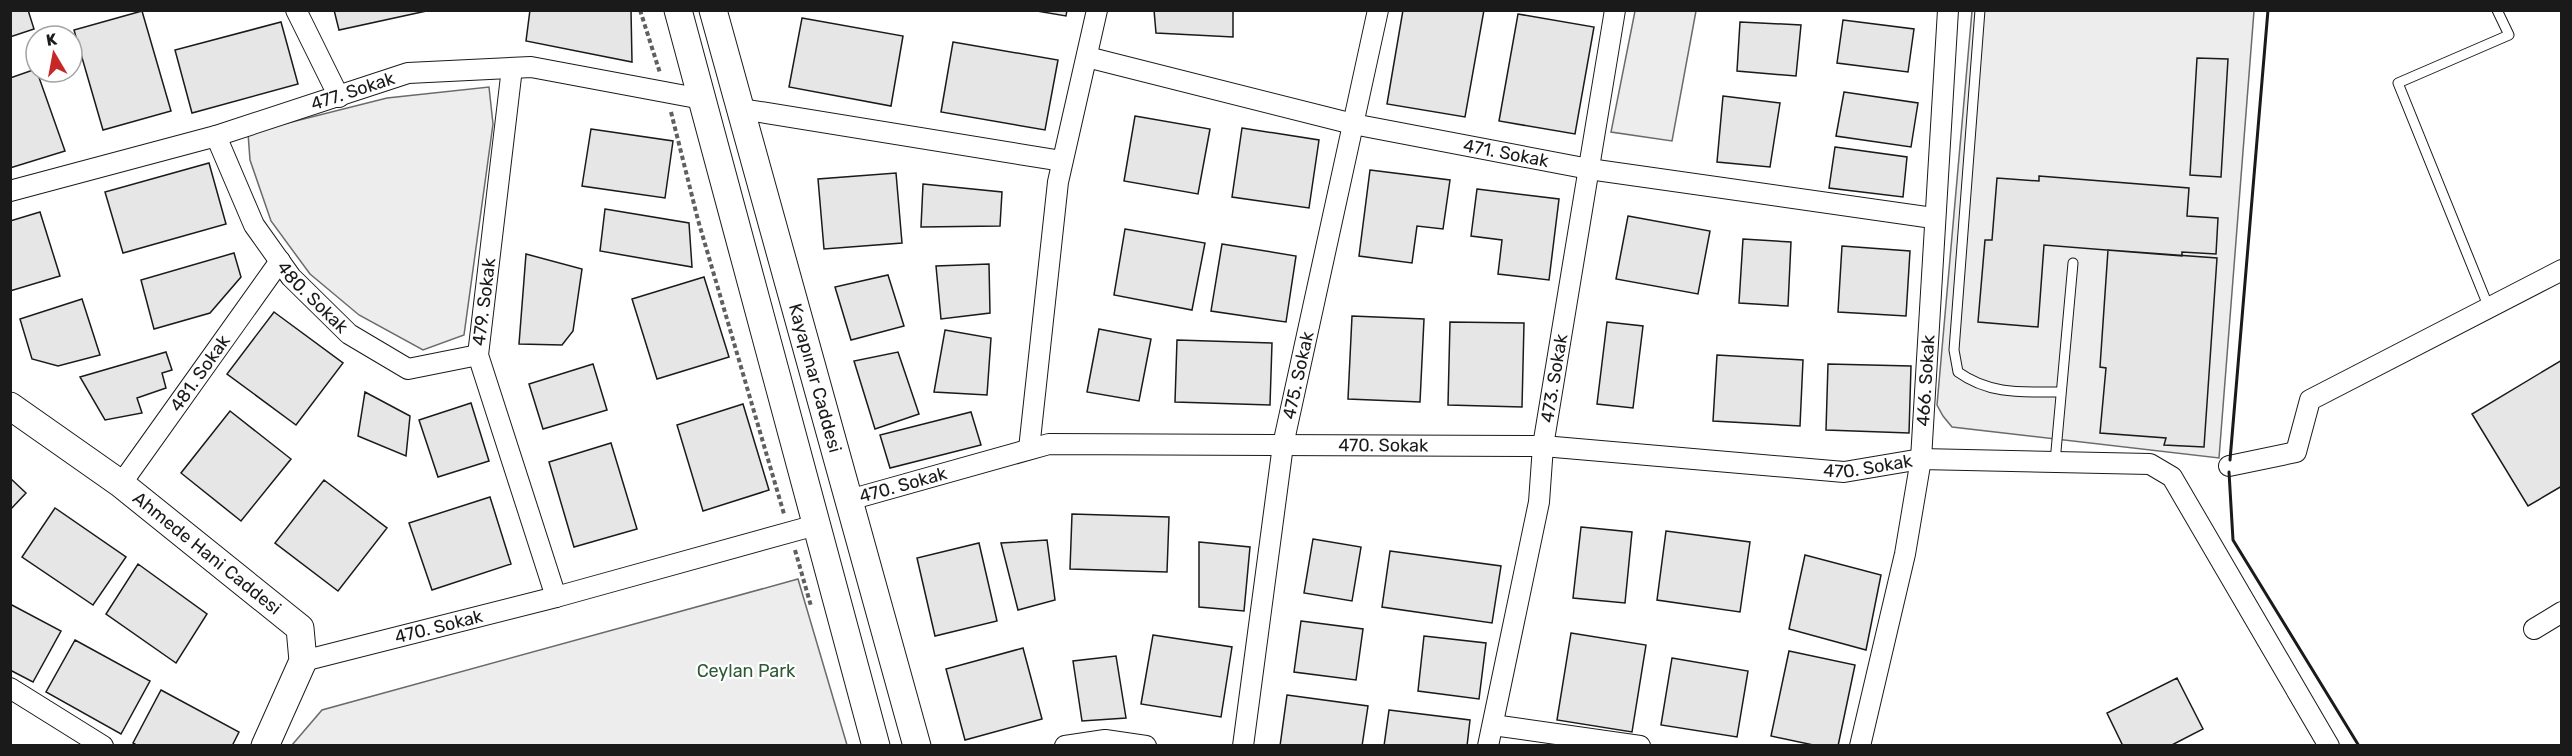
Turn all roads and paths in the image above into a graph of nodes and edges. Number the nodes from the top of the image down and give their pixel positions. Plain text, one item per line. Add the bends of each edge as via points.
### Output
1 (296, 10) edge
2 (640, 10) edge
3 (678, 10) edge
4 (713, 10) edge
5 (1097, 10) edge
6 (1378, 10) edge
7 (1616, 10) edge
8 (1948, 10) edge
9 (1980, 10) edge
10 (2497, 10) edge
11 (1087, 57) junction
12 (512, 68) junction
13 (666, 92) junction
14 (339, 98) junction
15 (702, 99) junction
16 (741, 109) junction
17 (1353, 124) junction
18 (216, 136) junction
19 (1062, 161) junction
20 (1590, 169) junction
21 (10, 191) edge
22 (1933, 218) junction
23 (280, 261) junction
24 (2073, 262) dead end
25 (2562, 270) edge
26 (2489, 308) junction
27 (478, 355) junction
28 (2061, 392) junction
29 (10, 406) edge
30 (1283, 445) junction
31 (1543, 446) junction
32 (1029, 449) junction
33 (1921, 459) junction
34 (2055, 462) junction
35 (2229, 466) dead end
36 (121, 484) junction
37 (849, 500) junction
38 (816, 525) junction
39 (790, 533) junction
40 (556, 597) junction
41 (813, 611) dead end
42 (2562, 612) edge
43 (2534, 629) dead end
44 (303, 661) junction
45 (10, 688) edge
46 (1493, 725) junction
47 (103, 746) edge
48 (265, 746) edge
49 (876, 746) edge
50 (917, 746) edge
51 (1065, 746) edge
52 (1146, 746) edge
53 (1243, 746) edge
54 (1488, 746) edge
55 (1640, 746) edge
56 (1860, 746) edge
57 (2329, 746) edge

1 - 14 street
2 - 13 path
3 - 15 main road
4 - 16 main road, Kayapınar Caddesi
5 - 11 street
6 - 17 street, 475. Sokak
7 - 20 street, 473. Sokak
8 - 22 street, 466. Sokak
9 - 28 lane via 1954,350 1958,372 1976,385 2010,391
10 - 26 lane via 2510,36 2398,83
11 - 17 street, 471. Sokak
11 - 19 street
12 - 13 street, 477. Sokak via 531,67
12 - 14 street, 477. Sokak via 408,73
12 - 27 street, 479. Sokak
13 - 15 street, 477. Sokak
13 - 39 path via 698,220
14 - 18 street, 477. Sokak
15 - 38 main road
16 - 19 street
16 - 37 main road, Kayapınar Caddesi
17 - 20 street, 471. Sokak
17 - 30 street, 475. Sokak
18 - 21 street, 477. Sokak
18 - 23 street, 480. Sokak via 254,225
19 - 32 street
20 - 22 street, 471. Sokak
20 - 31 street, 473. Sokak
22 - 33 street, 466. Sokak
23 - 27 street, 480. Sokak via 349,334 408,369
23 - 36 street, 481. Sokak
24 - 28 lane
25 - 26 street
26 - 35 street via 2310,400 2296,452
27 - 40 street, 479. Sokak
28 - 34 lane
29 - 36 main road, Ahmede Hani Caddesi
30 - 31 street, 470. Sokak
30 - 32 street, 470. Sokak via 1049,444
30 - 53 street, 475. Sokak
31 - 33 street, 470. Sokak via 1844,472
31 - 46 street, 473. Sokak via 1539,502
32 - 37 street, 470. Sokak
33 - 34 street, 470. Sokak
33 - 56 street, 466. Sokak via 1905,554
34 - 57 street, 470. Sokak via 2150,464 2172,477
36 - 44 main road, Ahmede Hani Caddesi via 300,628
37 - 50 main road, Kayapınar Caddesi
38 - 39 street, 470. Sokak
38 - 49 main road
39 - 40 street, 470. Sokak
39 - 41 path
40 - 44 street, 470. Sokak
42 - 43 street
44 - 48 main road, Ahmede Hani Caddesi
45 - 47 street
46 - 54 street, 473. Sokak
46 - 55 street
51 - 52 street via 1105,740

